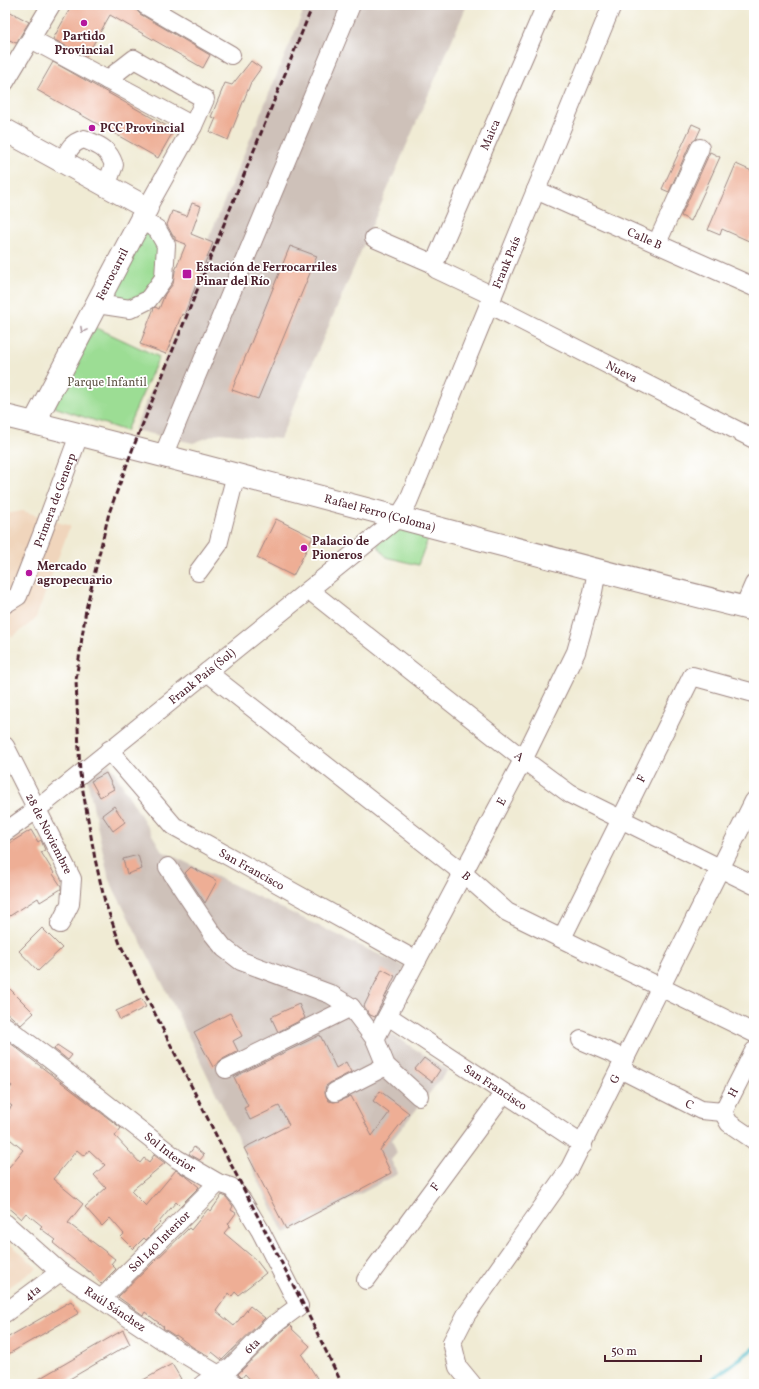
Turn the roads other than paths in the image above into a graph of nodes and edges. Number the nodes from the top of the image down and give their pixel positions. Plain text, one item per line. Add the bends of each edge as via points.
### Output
1 (52, 5) edge
2 (145, 5) edge
3 (351, 5) edge
4 (546, 5) edge
5 (612, 5) edge
6 (31, 39) junction
7 (231, 55) dead end
8 (107, 80) junction
9 (5, 82) edge
10 (193, 126) junction
11 (5, 130) edge
12 (700, 148) dead end
13 (63, 162) junction
14 (106, 186) junction
15 (536, 190) junction
16 (143, 214) junction
17 (374, 238) dead end
18 (657, 243) junction
19 (434, 264) junction
20 (754, 287) edge
21 (491, 300) junction
22 (97, 304) junction
23 (5, 416) edge
24 (34, 423) junction
25 (79, 435) junction
26 (754, 439) edge
27 (163, 456) junction
28 (236, 474) junction
29 (398, 518) junction
30 (597, 570) junction
31 (198, 572) dead end
32 (754, 584) edge
33 (309, 590) junction
34 (5, 604) edge
35 (749, 608) edge
36 (207, 672) junction
37 (754, 693) edge
38 (5, 746) edge
39 (109, 750) junction
40 (524, 760) junction
41 (754, 801) edge
42 (36, 810) junction
43 (621, 819) junction
44 (5, 832) edge
45 (168, 867) dead end
46 (721, 868) junction
47 (464, 874) junction
48 (754, 885) edge
49 (60, 924) dead end
50 (562, 938) junction
51 (417, 961) junction
52 (660, 987) junction
53 (351, 1007) junction
54 (5, 1026) edge
55 (382, 1027) junction
56 (754, 1033) edge
57 (581, 1040) dead end
58 (754, 1051) edge
59 (622, 1064) junction
60 (386, 1066) junction
61 (226, 1069) dead end
62 (335, 1092) dead end
63 (504, 1093) junction
64 (419, 1096) dead end
65 (723, 1112) junction
66 (754, 1140) edge
67 (583, 1144) junction
68 (218, 1183) junction
69 (5, 1223) edge
70 (60, 1272) junction
71 (366, 1280) dead end
72 (101, 1300) junction
73 (299, 1306) joint
74 (5, 1314) edge
75 (210, 1379) edge
76 (234, 1384) edge
77 (472, 1384) edge

1 - 6 street
2 - 7 street
3 - 27 street
4 - 19 street, Maica
5 - 15 street, Frank País
6 - 8 street
6 - 9 street
8 - 10 street
8 - 10 street, Ferrocarril via 134,59 205,99
10 - 16 street, Ferrocarril
11 - 13 main road
12 - 18 street
13 - 14 main road
13 - 14 street via 75,142 84,138 103,148 111,155 114,165
14 - 16 main road
15 - 18 street, Calle B
15 - 21 street, Frank País
16 - 22 main road, Ferrocarril
16 - 22 street via 157,229 166,245 164,278 148,300 130,309
17 - 19 street, Nueva
18 - 20 street, Calle B
19 - 21 street, Nueva via 436,270
21 - 26 street, Nueva
21 - 29 street, Frank País via 408,502
22 -> 24 main road, Ferrocarril
23 - 24 main road, Rafael Ferro (Coloma)
24 - 25 main road, Rafael Ferro (Coloma)
25 - 27 main road, Rafael Ferro (Coloma)
25 - 34 street, Primera de Generp via 18,596
27 - 28 main road, Rafael Ferro (Coloma)
28 - 29 main road, Rafael Ferro (Coloma)
28 - 31 street via 218,545
29 - 30 main road, Rafael Ferro (Coloma)
29 - 33 street, Frank País (Sol)
30 - 35 main road, Rafael Ferro (Coloma)
30 - 40 street, E via 576,652
32 - 35 street
33 - 36 street, Frank País (Sol)
33 - 40 street, A
36 - 39 street, Frank País (Sol)
36 - 47 street, B
37 - 43 street, F via 692,676
38 - 42 street, 28 de Noviembre
39 - 42 street, Frank País (Sol)
39 - 51 street, San Francisco via 174,826
40 - 43 street, A via 570,794
40 - 47 street, E
41 - 46 street, G
42 - 44 street, Frank País (Sol)
42 - 49 street, 28 de Noviembre via 72,879 70,904
43 - 46 street, A
43 - 50 street, F
45 - 53 street via 224,948 241,961 330,994
46 - 48 street, A
46 - 52 street, G
47 - 50 street, B via 507,912
47 - 51 street, E
50 - 52 street, B
51 - 55 street, E
52 - 56 street, B
52 - 59 street, G
53 - 55 street
53 - 61 street
54 - 68 street, Sol Interior via 176,1159
55 - 60 street
55 - 63 street, San Francisco
57 - 59 street, C
58 - 65 street, H
59 - 65 street, C via 701,1110
59 - 67 street, G
60 - 62 street
60 - 64 street
63 - 67 street, San Francisco
63 - 71 street, F
65 - 66 street via 729,1123
67 - 77 street, G via 570,1168 466,1315 452,1342 458,1367
68 - 72 street, Sol 140 Interior
68 - 73 street, Sol Interior via 231,1187 242,1200
69 - 70 street, Raúl Sánchez
70 - 72 street, Raúl Sánchez
70 - 74 street, 4ta
72 - 75 street, Raúl Sánchez via 174,1348
73 - 75 street, 6ta via 272,1326 231,1367
75 - 76 street, Raúl Sánchez

